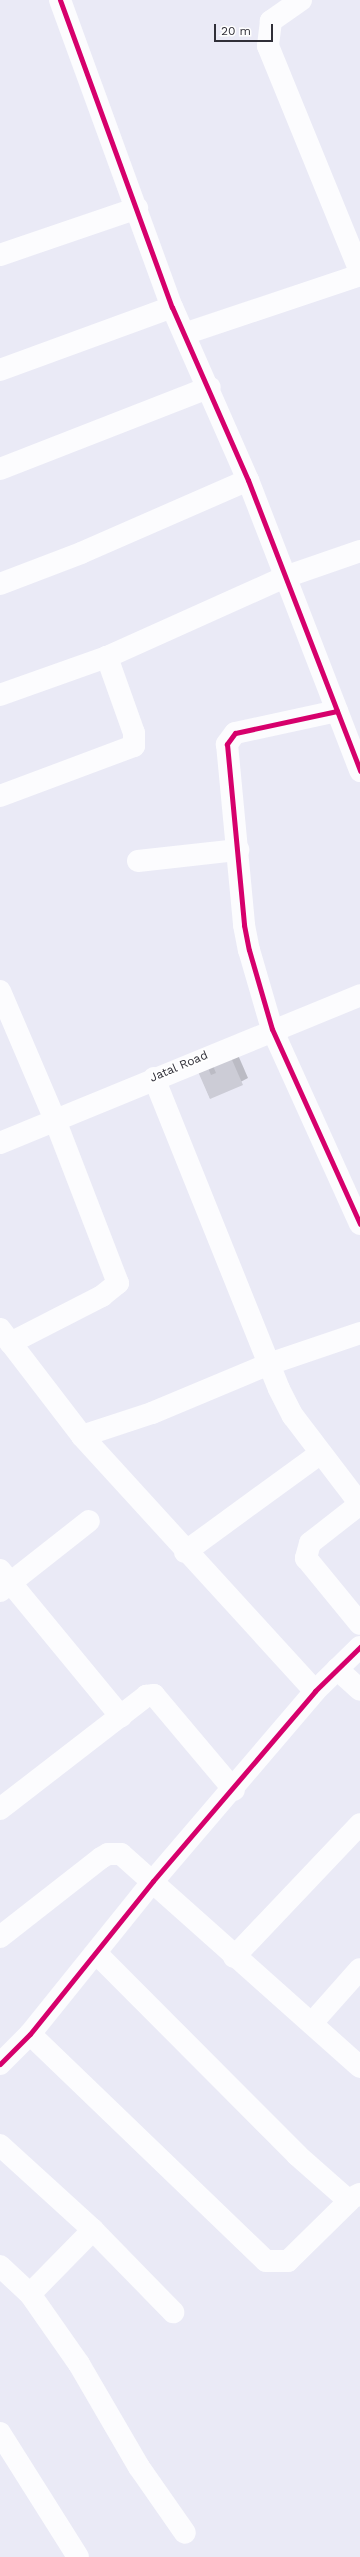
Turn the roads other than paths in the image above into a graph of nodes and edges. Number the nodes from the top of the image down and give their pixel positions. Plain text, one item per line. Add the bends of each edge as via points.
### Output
1 (60, 0) edge
2 (301, 0) edge
3 (137, 208) junction
4 (0, 255) edge
5 (360, 274) edge
6 (172, 307) junction
7 (187, 333) junction
8 (0, 370) edge
9 (210, 387) junction
10 (0, 469) edge
11 (248, 480) junction
12 (360, 552) edge
13 (285, 578) junction
14 (0, 584) edge
15 (107, 657) junction
16 (0, 695) edge
17 (337, 711) junction
18 (360, 771) edge
19 (0, 796) edge
20 (238, 850) junction
21 (138, 861) dead end
22 (0, 991) edge
23 (360, 995) edge
24 (272, 1029) junction
25 (154, 1078) junction
26 (55, 1120) junction
27 (0, 1143) edge
28 (360, 1224) edge
29 (360, 1333) edge
30 (5, 1336) edge
31 (269, 1364) junction
32 (82, 1436) junction
33 (321, 1453) junction
34 (360, 1504) edge
35 (89, 1521) dead end
36 (185, 1552) junction
37 (3, 1582) edge
38 (360, 1624) edge
39 (360, 1647) edge
40 (337, 1669) junction
41 (360, 1690) edge
42 (315, 1691) junction
43 (121, 1717) junction
44 (234, 1790) junction
45 (0, 1809) edge
46 (360, 1824) edge
47 (153, 1881) junction
48 (0, 1937) edge
49 (96, 1953) junction
50 (234, 1957) junction
51 (360, 1969) edge
52 (312, 2023) junction
53 (30, 2034) junction
54 (0, 2064) edge
55 (360, 2067) edge
56 (0, 2145) edge
57 (355, 2197) edge
58 (93, 2230) junction
59 (0, 2266) edge
60 (30, 2294) junction
61 (173, 2312) dead end
62 (0, 2433) edge
63 (185, 2533) dead end
64 (78, 2557) edge

1 - 3 street
2 - 5 street via 271,21 268,46
3 - 4 street
3 - 6 street
5 - 7 street
6 - 7 street
6 - 8 street
7 - 9 street
9 - 10 street
9 - 11 street
11 - 13 street
11 - 14 street via 82,553
12 - 13 street
13 - 15 street
13 - 17 street
15 - 16 street
15 - 19 street via 134,733 134,746
17 - 18 street
17 - 20 street via 229,737
20 - 21 street
20 - 24 street via 244,925
22 - 26 street
23 - 24 street, Jatal Road
24 - 25 street, Jatal Road
24 - 28 street
25 - 26 street, Jatal Road
25 - 31 street
26 - 27 street, Jatal Road
26 - 30 street via 118,1284 102,1296
29 - 31 street
30 - 32 street
31 - 32 street via 152,1413
31 - 33 street via 293,1416
32 - 36 street
33 - 34 street
33 - 36 street
34 - 38 street via 310,1543 306,1558
35 - 37 street
36 - 42 street
37 - 43 street
39 - 40 street
40 - 41 street
40 - 42 street
42 - 44 street
43 - 44 street via 146,1696 159,1697
43 - 45 street
44 - 47 street
46 - 50 street
47 - 48 street via 128,1858 108,1854
47 - 49 street
47 - 50 street
49 - 53 street
49 - 57 street via 297,2155
50 - 52 street
51 - 52 street
52 - 55 street
53 - 54 street
53 - 57 street via 266,2261 288,2261
56 - 58 street
58 - 60 street
58 - 61 street
59 - 60 street
60 - 63 street
62 - 64 street

